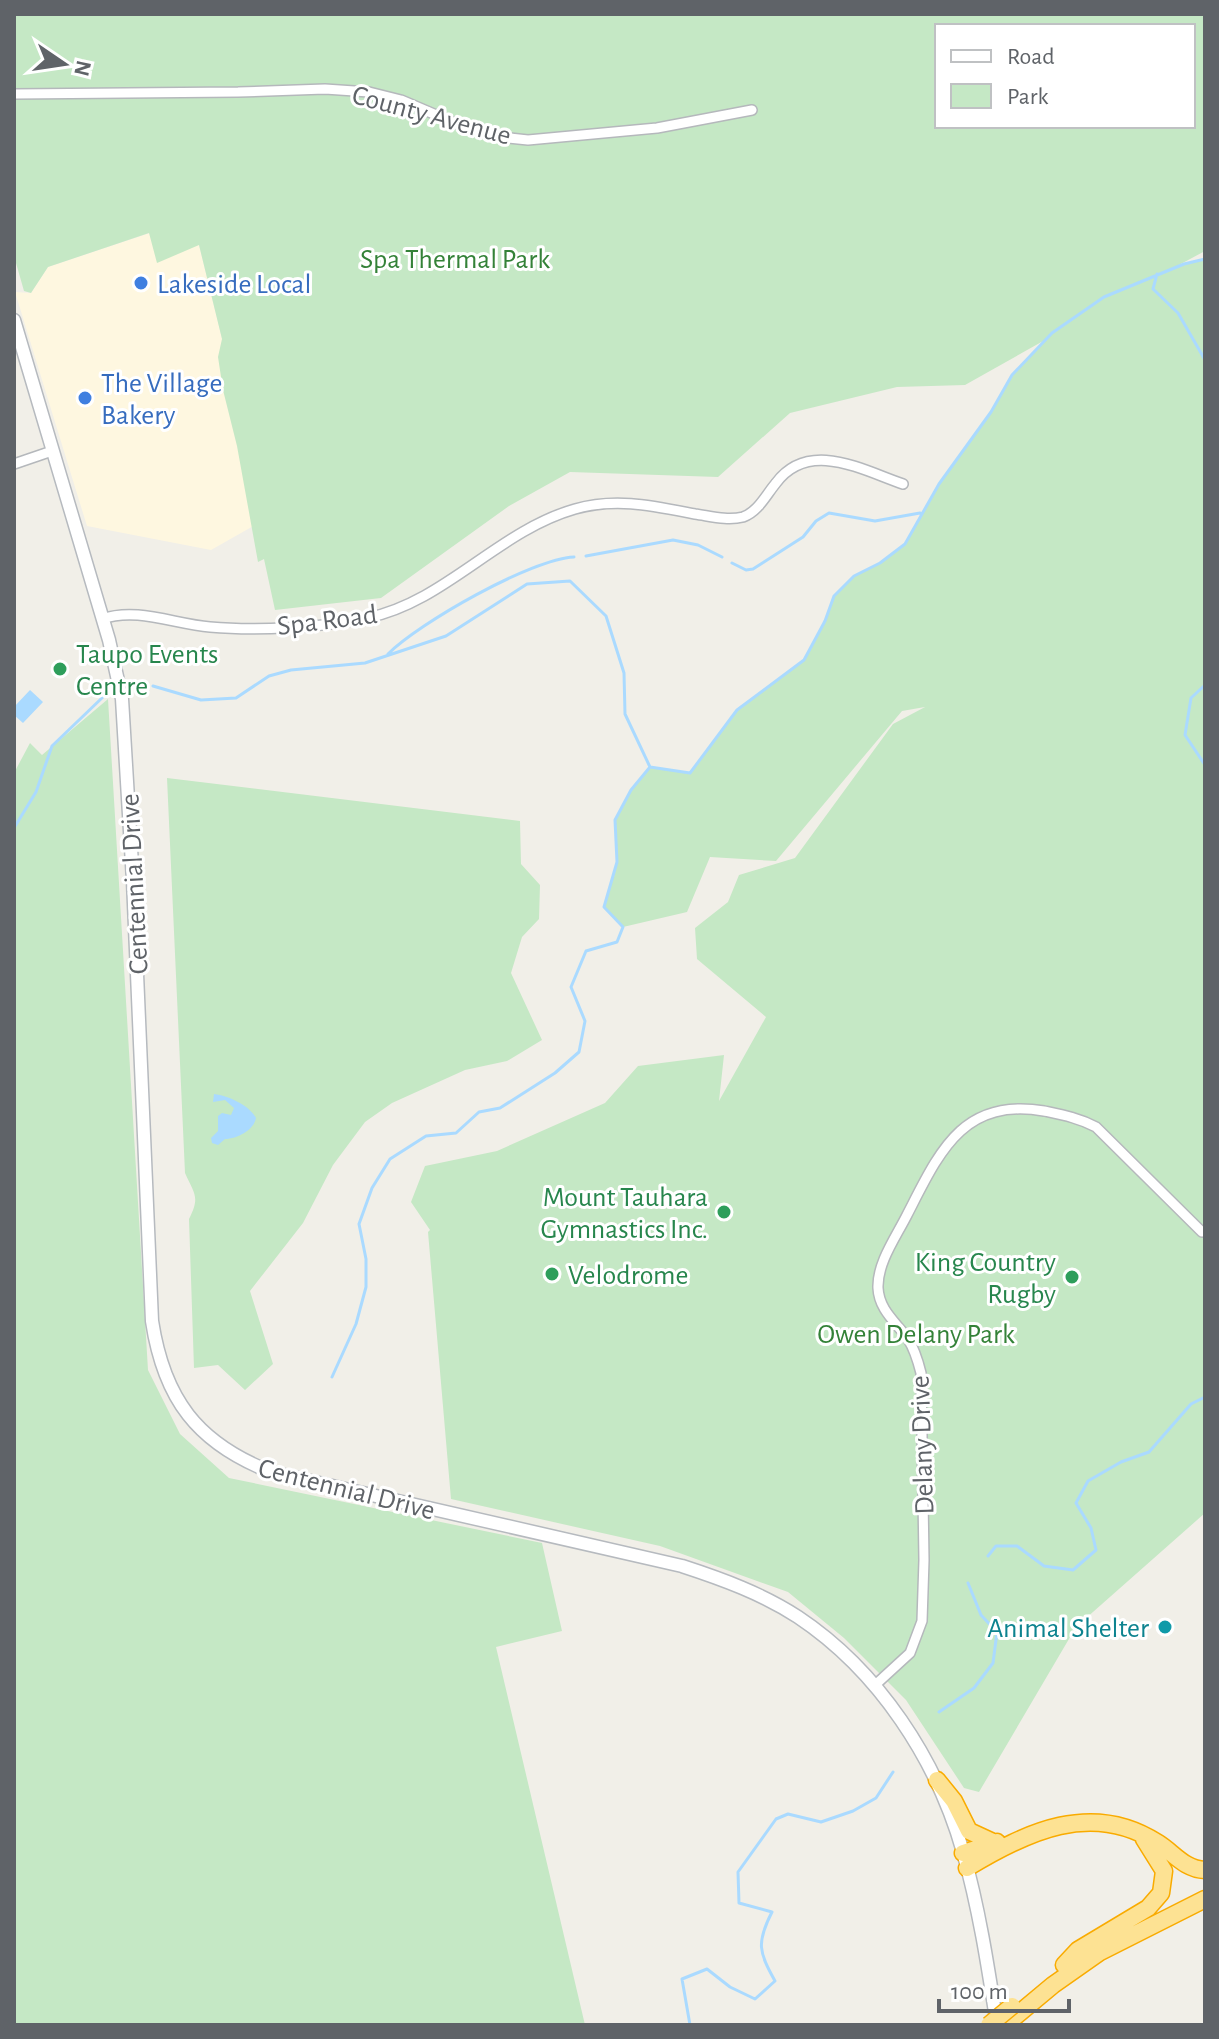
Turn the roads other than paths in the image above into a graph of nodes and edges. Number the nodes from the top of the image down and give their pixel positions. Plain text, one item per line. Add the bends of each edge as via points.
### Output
1 (14, 94) edge
2 (752, 110) dead end
3 (14, 320) edge
4 (52, 451) junction
5 (14, 464) edge
6 (903, 484) dead end
7 (102, 619) junction
8 (1202, 1232) dead end
9 (874, 1686) junction
10 (937, 1780) junction
11 (1142, 1836) junction
12 (1014, 1842) junction
13 (995, 1843) junction
14 (965, 1860) junction
15 (1205, 1870) edge
16 (1205, 1888) edge
17 (1205, 1899) edge
18 (1064, 1965) junction
19 (1010, 2016) edge
20 (989, 2025) edge
21 (997, 2025) edge

1 - 2 street, County Avenue via 369,92 462,126 528,140 657,128
3 - 4 main road
4 - 5 street
4 - 7 main road
6 - 7 street, Spa Road via 819,458 788,470 753,511 739,518 632,503 574,509 530,528 402,608 369,618 316,626 226,627 131,614
7 - 9 main road, Centennial Drive via 116,668 126,743 152,1321 162,1370 182,1408 228,1453 271,1472 656,1559 744,1589 798,1617
8 - 9 street, Delany Drive via 1096,1127 1077,1117 999,1109 953,1137 935,1159 878,1277 884,1310 916,1352 921,1373 924,1560 922,1621 914,1643
9 - 10 main road, Centennial Drive
10 - 13 highway via 969,1831
10 - 14 main road, Centennial Drive
11 - 12 highway via 1110,1824 1082,1822
11 - 15 highway via 1185,1865
11 - 18 highway via 1164,1871 1161,1893 1148,1908 1078,1950
12 - 13 highway
12 - 14 highway
13 - 14 highway
14 - 21 main road, Centennial Drive
16 - 18 highway
17 - 19 highway via 1100,1952
18 - 19 highway
19 - 20 highway, bridge

